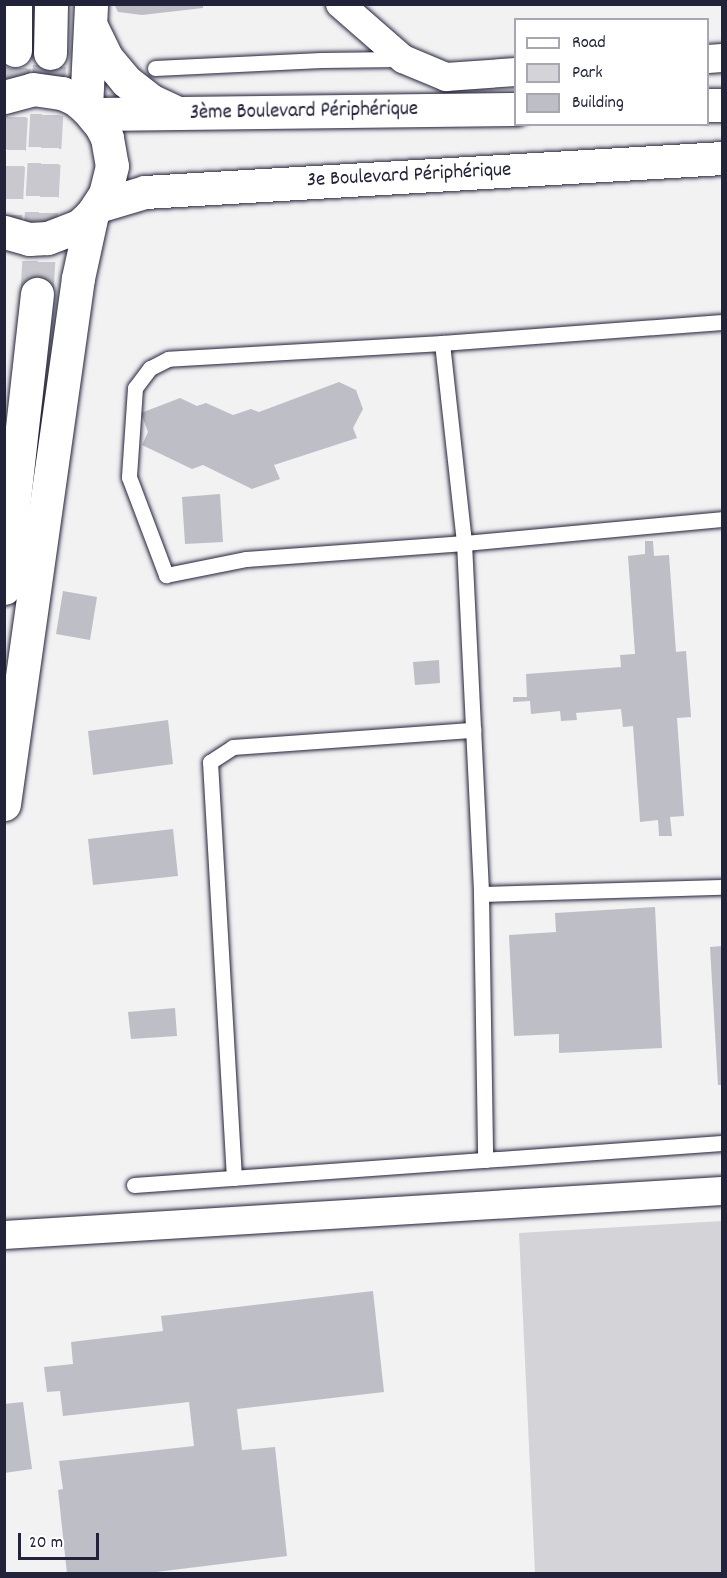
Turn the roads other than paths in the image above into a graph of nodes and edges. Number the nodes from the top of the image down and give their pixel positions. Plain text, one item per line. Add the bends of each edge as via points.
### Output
1 (15, 4) edge
2 (51, 4) edge
3 (340, 4) edge
4 (92, 16) edge
5 (15, 50) tunnel mouth
6 (50, 53) tunnel mouth
7 (402, 59) junction
8 (155, 68) dead end
9 (514, 72) edge
10 (4, 96) edge
11 (514, 108) edge
12 (90, 111) junction
13 (181, 114) junction
14 (723, 158) edge
15 (145, 192) junction
16 (95, 210) junction
17 (4, 232) edge
18 (78, 278) junction
19 (38, 294) tunnel mouth
20 (723, 322) edge
21 (442, 344) junction
22 (723, 519) edge
23 (464, 543) junction
24 (4, 588) edge
25 (473, 730) junction
26 (4, 804) edge
27 (723, 887) edge
28 (481, 894) junction
29 (723, 1143) edge
30 (485, 1160) junction
31 (234, 1178) junction
32 (134, 1185) dead end
33 (723, 1191) edge
34 (4, 1235) edge

1 - 5 highway
2 - 6 highway
3 - 7 street
4 - 12 highway
4 - 13 highway via 106,57 126,81 152,101
7 - 8 lane
7 - 9 street via 446,77
10 - 12 highway via 33,89 48,90 75,99
11 - 13 highway, 3ème Boulevard Périphérique
12 - 13 highway, 3ème Boulevard Périphérique
12 - 16 highway via 107,138 112,166 105,194
14 - 15 highway, 3e Boulevard Périphérique
15 - 16 highway, 3e Boulevard Périphérique
15 - 18 highway via 110,220 86,256
16 - 17 highway, 3e Boulevard Périphérique via 79,226 47,238 29,239
16 - 18 highway
18 - 26 highway
19 - 24 highway
20 - 21 lane
21 - 23 lane
21 - 23 lane via 168,359 150,368 135,388 129,477 166,575 246,559
22 - 23 lane
23 - 25 lane
25 - 28 lane
25 - 31 lane via 233,747 210,762
27 - 28 lane
28 - 30 lane
29 - 30 lane
30 - 31 lane
31 - 32 lane
33 - 34 street

